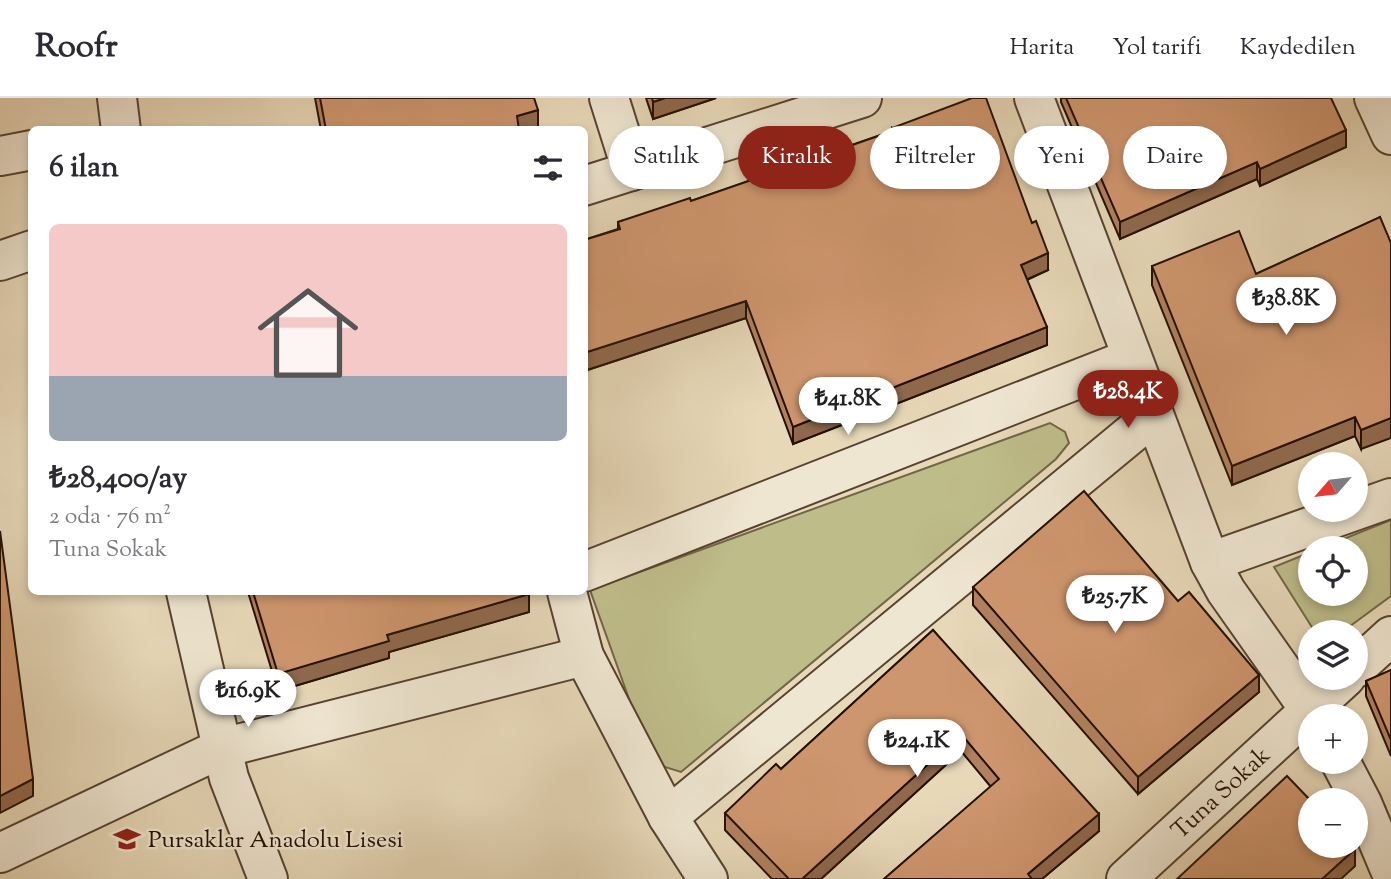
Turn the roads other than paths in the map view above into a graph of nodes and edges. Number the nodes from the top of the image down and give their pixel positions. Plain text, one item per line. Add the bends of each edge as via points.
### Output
1 (117, 98) edge
2 (609, 98) edge
3 (862, 98) edge
4 (1034, 98) edge
5 (1374, 98) edge
6 (120, 126) edge
7 (618, 126) edge
8 (1391, 135) edge
9 (724, 142) edge
10 (28, 151) edge
11 (0, 156) edge
12 (609, 179) edge
13 (588, 186) edge
14 (28, 251) edge
15 (0, 261) edge
16 (1132, 358) junction
17 (1154, 415) junction
18 (1391, 498) edge
19 (1210, 562) junction
20 (588, 570) edge
21 (187, 595) edge
22 (568, 595) edge
23 (1391, 636) edge
24 (584, 656) junction
25 (1368, 657) edge
26 (1333, 690) edge
27 (1306, 704) edge
28 (1320, 704) edge
29 (1298, 725) edge
30 (222, 748) junction
31 (1347, 774) edge
32 (668, 817) junction
33 (0, 853) edge
34 (1391, 872) edge
35 (268, 879) edge
36 (708, 879) edge
37 (1126, 879) edge

1 - 6 street
2 - 7 street
3 - 9 street
4 - 16 street
5 - 8 street
10 - 11 street
12 - 13 street
14 - 15 street
16 - 17 street
16 - 20 street
17 - 19 street
17 - 32 street
18 - 19 street
19 - 27 street
21 - 30 street
22 - 24 street
23 - 25 street
24 - 30 street
24 - 32 street
26 - 28 street, Tuna Sokak
29 - 37 street, Tuna Sokak
30 - 33 street
30 - 35 street
31 - 34 street
32 - 36 street

